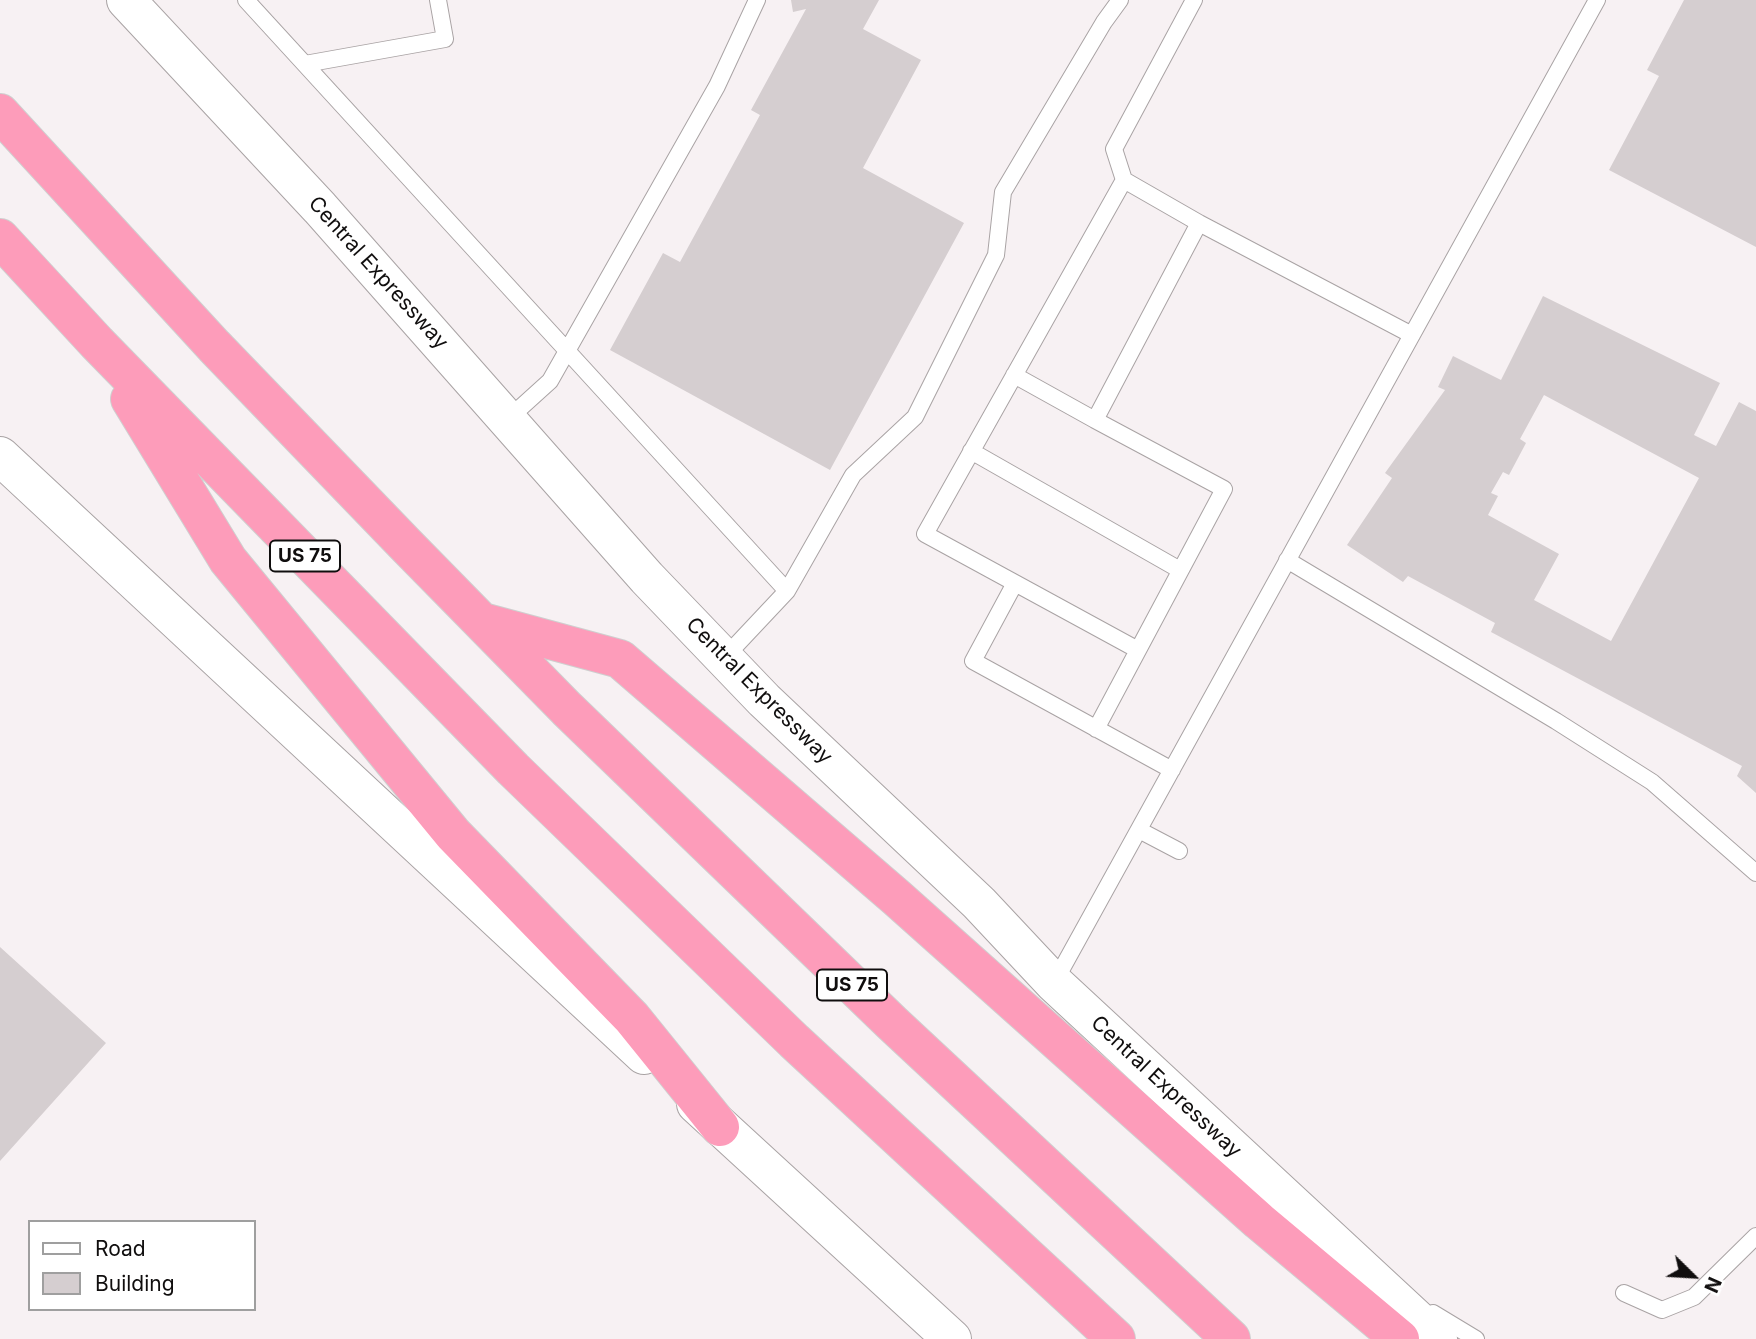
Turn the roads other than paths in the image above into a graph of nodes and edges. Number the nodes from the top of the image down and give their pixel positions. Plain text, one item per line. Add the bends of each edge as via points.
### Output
1 (126, 0) edge
2 (246, 0) edge
3 (439, 0) edge
4 (757, 0) edge
5 (1120, 0) edge
6 (1194, 0) edge
7 (1597, 0) edge
8 (305, 64) junction
9 (0, 113) edge
10 (1124, 180) junction
11 (1199, 223) junction
12 (0, 238) edge
13 (1412, 335) junction
14 (97, 343) junction
15 (567, 350) junction
16 (1014, 375) junction
17 (508, 419) junction
18 (1095, 420) junction
19 (971, 451) junction
20 (0, 456) edge
21 (1287, 560) junction
22 (1181, 570) junction
23 (1015, 583) junction
24 (787, 591) junction
25 (481, 622) junction
26 (1138, 650) junction
27 (724, 658) junction
28 (1096, 729) junction
29 (1172, 770) junction
30 (1139, 831) junction
31 (1179, 851) dead end
32 (1756, 873) edge
33 (1055, 983) junction
34 (720, 1127) junction
35 (1756, 1236) edge
36 (1371, 1277) junction
37 (1624, 1293) dead end
38 (952, 1339) edge
39 (1116, 1339) edge
40 (1231, 1339) edge
41 (1400, 1339) edge
42 (1438, 1339) edge
43 (1476, 1339) edge

1 - 17 main road, Central Expressway
2 - 8 lane
3 - 8 lane via 445,39
4 - 15 lane via 717,86
5 - 24 lane via 1003,192 996,255 915,416 853,475
6 - 10 lane via 1114,149
7 - 13 lane
8 - 15 lane
9 - 25 highway, US 75 via 214,346
10 - 11 lane
10 - 16 lane
11 - 13 lane
11 - 18 lane
12 - 14 highway, US 75
13 - 21 lane
14 - 34 highway via 228,560 453,834 632,1018
14 - 39 highway, US 75 via 513,769 794,1041
15 - 17 lane via 550,381
15 - 24 lane
16 - 18 lane
16 - 19 lane
17 - 27 main road, Central Expressway
18 - 22 lane via 1224,489
19 - 22 lane
19 - 23 lane via 925,534
20 - 34 main road
21 - 29 lane
21 - 32 lane via 1652,782
22 - 26 lane
23 - 26 lane
23 - 28 lane via 973,661
24 - 27 lane
25 - 40 highway, US 75 via 891,1023
25 - 41 highway via 620,659 1259,1221
26 - 28 lane
27 - 33 main road, Central Expressway
28 - 29 lane
29 - 30 lane
30 - 31 lane
30 - 33 lane
33 - 36 main road, Central Expressway
34 - 38 main road
35 - 37 lane via 1695,1297 1662,1310
36 - 42 main road, Central Expressway
36 - 43 lane

